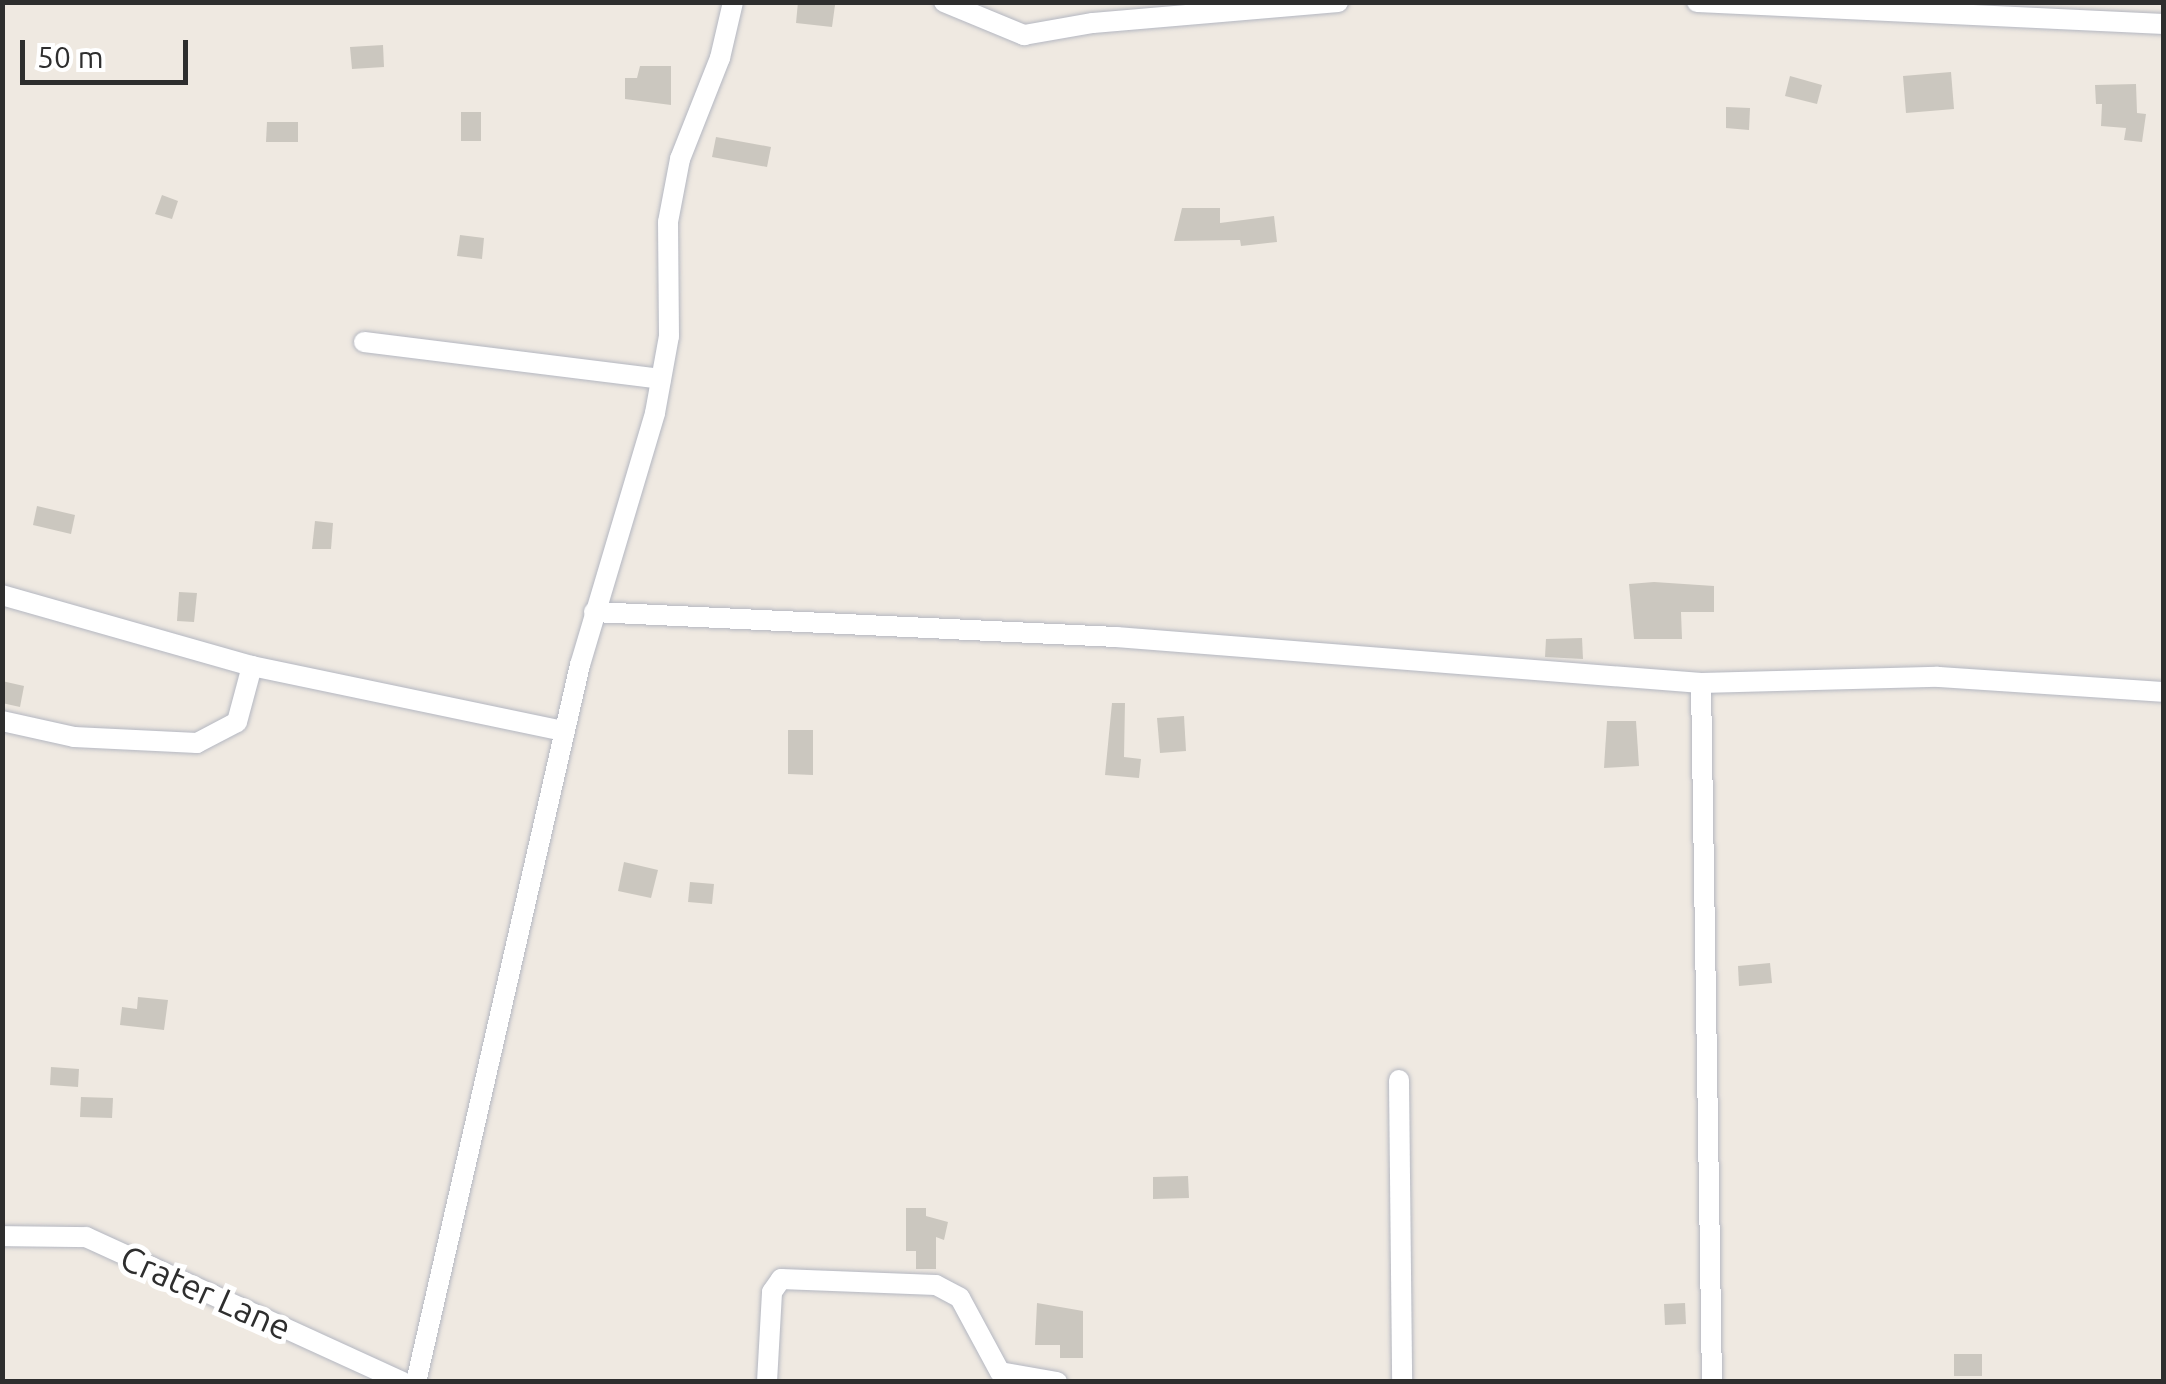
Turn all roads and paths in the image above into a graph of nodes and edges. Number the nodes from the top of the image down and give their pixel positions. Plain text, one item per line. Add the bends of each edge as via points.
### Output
1 (733, 2) edge
2 (944, 2) edge
3 (1338, 2) edge
4 (1696, 2) edge
5 (2164, 24) edge
6 (364, 342) dead end
7 (661, 379) junction
8 (2, 595) edge
9 (594, 612) junction
10 (252, 666) junction
11 (1700, 683) junction
12 (2164, 692) edge
13 (2, 721) edge
14 (564, 730) junction
15 (1399, 1080) dead end
16 (2, 1236) edge
17 (402, 1382) edge
18 (416, 1382) edge
19 (767, 1382) edge
20 (1057, 1382) edge
21 (1402, 1382) edge
22 (1712, 1382) edge

1 - 7 street via 720,58 680,160 668,222 669,336
2 - 3 street via 1024,35
4 - 5 street
6 - 7 street
7 - 9 street
8 - 10 street
9 - 11 street via 1116,636
9 - 14 street
10 - 13 street via 237,722 197,743 74,737
10 - 14 street
11 - 12 street via 1938,677
11 - 22 street
14 - 18 street
15 - 21 street
16 - 17 street, Crater Lane via 86,1237
19 - 20 street via 772,1292 781,1278 936,1285 960,1298 1000,1372

